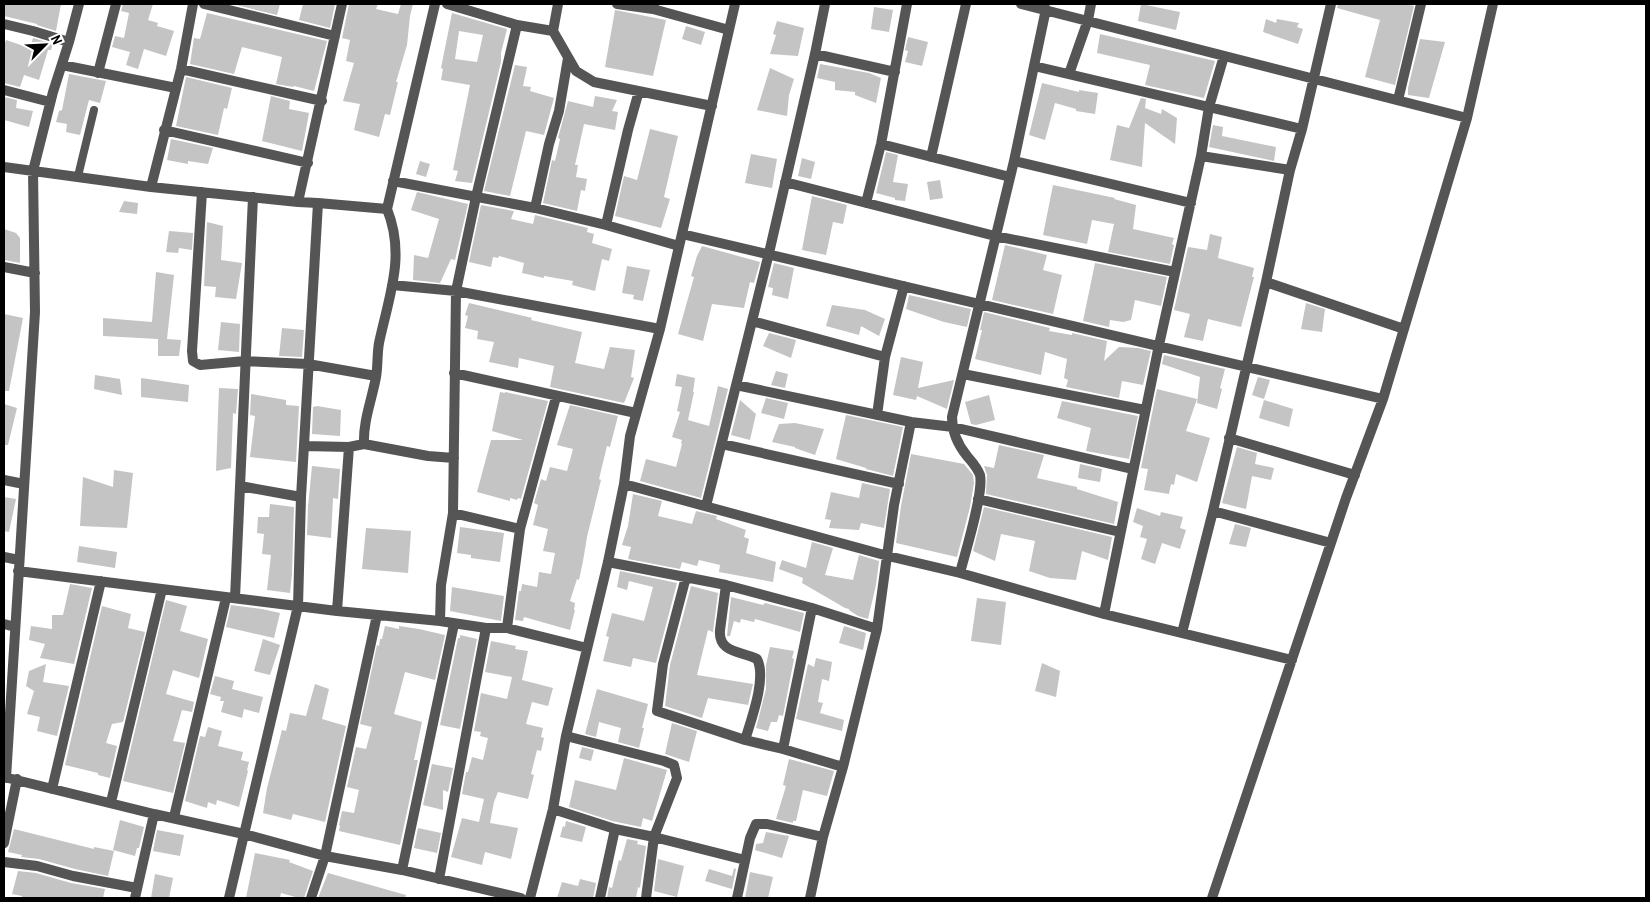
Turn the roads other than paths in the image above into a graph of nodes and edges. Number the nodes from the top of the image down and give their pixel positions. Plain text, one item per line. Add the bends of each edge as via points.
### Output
1 (79, 4) edge
2 (116, 4) edge
3 (193, 4) edge
4 (204, 4) edge
5 (342, 4) edge
6 (435, 4) edge
7 (447, 4) edge
8 (558, 4) edge
9 (617, 4) edge
10 (735, 4) edge
11 (825, 4) edge
12 (907, 4) edge
13 (966, 4) edge
14 (1021, 4) edge
15 (1091, 4) edge
16 (1331, 4) edge
17 (1422, 4) edge
18 (1493, 4) edge
19 (653, 6) edge
20 (1046, 9) junction
21 (1088, 20) junction
22 (4, 24) edge
23 (516, 25) junction
24 (729, 30) junction
25 (553, 31) junction
26 (334, 36) junction
27 (69, 42) junction
28 (815, 54) junction
29 (1224, 56) junction
30 (568, 58) junction
31 (62, 65) junction
32 (1034, 66) junction
33 (181, 69) junction
34 (98, 72) junction
35 (894, 72) junction
36 (1069, 74) junction
37 (1313, 78) junction
38 (176, 88) junction
39 (4, 90) edge
40 (639, 91) junction
41 (1398, 100) junction
42 (322, 101) junction
43 (50, 102) junction
44 (712, 106) junction
45 (1210, 107) junction
46 (94, 110) dead end
47 (1467, 118) junction
48 (1302, 129) junction
49 (164, 130) junction
50 (881, 144) junction
51 (1202, 156) junction
52 (931, 157) junction
53 (1014, 161) junction
54 (308, 163) junction
55 (4, 167) edge
56 (1290, 170) junction
57 (33, 171) junction
58 (78, 176) junction
59 (1010, 177) junction
60 (393, 181) junction
61 (785, 182) junction
62 (151, 187) junction
63 (202, 192) junction
64 (253, 196) junction
65 (476, 196) junction
66 (298, 202) junction
67 (318, 202) junction
68 (866, 203) junction
69 (1191, 203) junction
70 (535, 208) junction
71 (387, 209) junction
72 (606, 225) junction
73 (682, 234) junction
74 (995, 236) junction
75 (679, 246) junction
76 (769, 253) junction
77 (4, 267) edge
78 (1176, 272) junction
79 (35, 273) junction
80 (1266, 282) junction
81 (392, 284) junction
82 (904, 286) junction
83 (456, 291) junction
84 (981, 304) junction
85 (752, 321) junction
86 (660, 329) junction
87 (1404, 329) junction
88 (1159, 345) junction
89 (885, 357) junction
90 (245, 361) junction
91 (308, 364) junction
92 (1246, 367) junction
93 (454, 373) junction
94 (963, 374) junction
95 (376, 376) junction
96 (736, 385) junction
97 (556, 397) junction
98 (1383, 399) junction
99 (1145, 410) junction
100 (636, 413) junction
101 (877, 414) junction
102 (911, 422) junction
103 (953, 427) junction
104 (1229, 438) junction
105 (364, 444) junction
106 (722, 444) junction
107 (304, 446) junction
108 (349, 448) junction
109 (454, 458) junction
110 (1132, 469) junction
111 (1355, 475) junction
112 (4, 480) edge
113 (24, 484) junction
114 (624, 484) junction
115 (899, 484) junction
116 (240, 486) junction
117 (301, 497) junction
118 (978, 499) junction
119 (706, 506) junction
120 (1213, 511) junction
121 (453, 513) junction
122 (520, 529) junction
123 (1120, 532) junction
124 (1331, 543) junction
125 (888, 556) junction
126 (4, 557) edge
127 (608, 562) junction
128 (18, 566) junction
129 (960, 573) junction
130 (686, 577) junction
131 (101, 581) junction
132 (726, 585) junction
133 (162, 589) junction
134 (231, 598) junction
135 (298, 606) junction
136 (812, 608) junction
137 (337, 611) junction
138 (1104, 614) junction
139 (377, 615) junction
140 (440, 621) junction
141 (4, 624) edge
142 (454, 624) junction
143 (15, 627) junction
144 (486, 628) junction
145 (507, 628) junction
146 (877, 629) junction
147 (1182, 633) junction
148 (587, 648) junction
149 (1292, 660) junction
150 (7, 690) edge
151 (566, 736) junction
152 (745, 740) junction
153 (783, 749) junction
154 (843, 767) junction
155 (5, 777) edge
156 (17, 779) junction
157 (52, 789) junction
158 (111, 802) junction
159 (553, 809) junction
160 (154, 814) junction
161 (174, 817) junction
162 (615, 829) junction
163 (244, 834) junction
164 (654, 837) junction
165 (823, 837) junction
166 (4, 843) edge
167 (324, 856) junction
168 (745, 860) junction
169 (4, 862) edge
170 (402, 870) junction
171 (439, 879) junction
172 (136, 893) edge
173 (229, 898) edge
174 (311, 898) edge
175 (521, 898) edge
176 (530, 898) edge
177 (600, 898) edge
178 (646, 898) edge
179 (737, 898) edge
180 (810, 898) edge
181 (1212, 898) edge

1 - 27 street
2 - 34 street
3 - 33 street
4 - 26 street
5 - 26 street
6 - 60 street
7 - 23 street
8 - 25 street
9 - 19 street
10 - 24 street
11 - 28 street
12 - 35 street
13 - 52 street
14 - 20 street
15 - 21 street
16 - 37 street
17 - 41 street
18 - 47 street
19 - 24 street
20 - 21 street
20 - 32 street
21 - 29 street
21 - 36 street
22 - 27 street
23 - 25 street
23 - 65 street
24 - 44 street
25 - 30 street
26 - 42 street
27 - 31 street
28 - 35 street
28 - 61 street
29 - 37 street
29 - 45 street
30 - 40 street via 576,71 594,82
30 - 70 street via 559,111
31 - 34 street
31 - 43 street
32 - 36 street
32 - 53 street
33 - 38 street
33 - 42 street
34 - 38 street
35 - 50 street
36 - 45 street
37 - 41 street
37 - 48 street
38 - 49 street
39 - 43 street
40 - 44 street
40 - 72 street
41 - 47 street
42 - 54 street
43 - 57 street
44 - 73 street
45 - 48 street
45 - 51 street
46 - 58 lane
47 - 87 street
48 - 56 street
49 - 54 street
49 - 62 street
50 - 52 street
50 - 68 street
51 - 56 street
51 - 69 street
52 - 59 street
53 - 59 street
53 - 69 street
54 - 66 street
55 - 57 street
56 - 80 street
57 - 58 street
57 - 79 street
58 - 62 street
59 - 74 street
60 - 65 street
60 - 71 street
61 - 68 street
61 - 76 street
62 - 63 street
63 - 64 street
63 - 90 street via 193,361 200,365
64 - 66 street
64 - 90 street
65 - 70 street
65 - 83 street
66 - 67 street
67 - 71 street
67 - 91 street
68 - 74 street
69 - 78 street
70 - 72 street
71 - 81 street via 396,242
72 - 75 street
73 - 75 street
73 - 76 street
74 - 78 street
74 - 84 street
75 - 86 street
76 - 82 street
76 - 85 street
77 - 79 street
78 - 88 street
79 - 113 street
80 - 87 street
80 - 92 street
81 - 83 street
81 - 95 street
82 - 84 street
82 - 89 street
83 - 86 street
83 - 93 street
84 - 88 street
84 - 94 street
85 - 89 street
85 - 96 street
86 - 100 street
87 - 98 street
88 - 92 street
88 - 99 street
89 - 101 street
90 - 91 street
90 - 116 street
91 - 95 street
91 - 107 street
92 - 98 street
92 - 104 street
93 - 97 street
93 - 109 street
94 - 99 street
94 - 103 street via 952,417
95 - 105 street
96 - 101 street
96 - 106 street
97 - 100 street
97 - 122 street
98 - 111 street
99 - 110 street
100 - 114 street
101 - 102 street
102 - 103 street
102 - 115 street
103 - 110 street
103 - 118 street via 960,446 979,474
104 - 111 street
104 - 120 street
105 - 108 street
105 - 109 street
106 - 115 street
106 - 119 street
107 - 108 street
107 - 117 street
108 - 137 street
109 - 121 street
110 - 123 street
111 - 124 street
112 - 113 street
113 - 128 street
114 - 119 street
114 - 127 street
115 - 125 street
116 - 117 street
116 - 134 street
117 - 135 street
118 - 123 street
118 - 129 street
119 - 125 street
120 - 124 street
120 - 147 street
121 - 122 street
121 - 140 street via 441,585
122 - 145 street
123 - 138 street
124 - 149 street
125 - 129 street
125 - 146 street
126 - 128 street
127 - 130 street
127 - 148 street
128 - 131 street
128 - 143 street
129 - 138 street
130 - 132 street
130 - 152 street via 663,664 657,711
131 - 133 street
131 - 157 street
132 - 136 street
132 - 152 street via 721,642 757,659 760,664 759,688
133 - 134 street
133 - 158 street
134 - 135 street
134 - 161 street
135 - 137 street
135 - 163 street
136 - 146 street
136 - 153 street
137 - 139 street
138 - 147 street
139 - 140 street
139 - 167 street
140 - 142 street
141 - 143 street
142 - 144 street
142 - 170 street
143 - 150 street
144 - 145 street
144 - 171 street
145 - 148 street
146 - 154 street
147 - 149 street
148 - 151 street
149 - 181 street
150 - 155 street
151 - 159 street
151 - 164 street via 674,765 677,778
152 - 153 street
153 - 154 street
154 - 165 street
155 - 156 street
156 - 157 street
156 - 166 street
157 - 158 street
158 - 160 street
159 - 162 street
159 - 176 street
160 - 161 street
160 - 172 street
161 - 163 street
162 - 164 street
162 - 177 street
163 - 167 street
163 - 173 street
164 - 168 street
164 - 178 street
165 - 168 street via 756,824
165 - 180 street
167 - 170 street
167 - 174 street
168 - 179 street
169 - 172 street via 37,866
170 - 171 street
171 - 175 street

